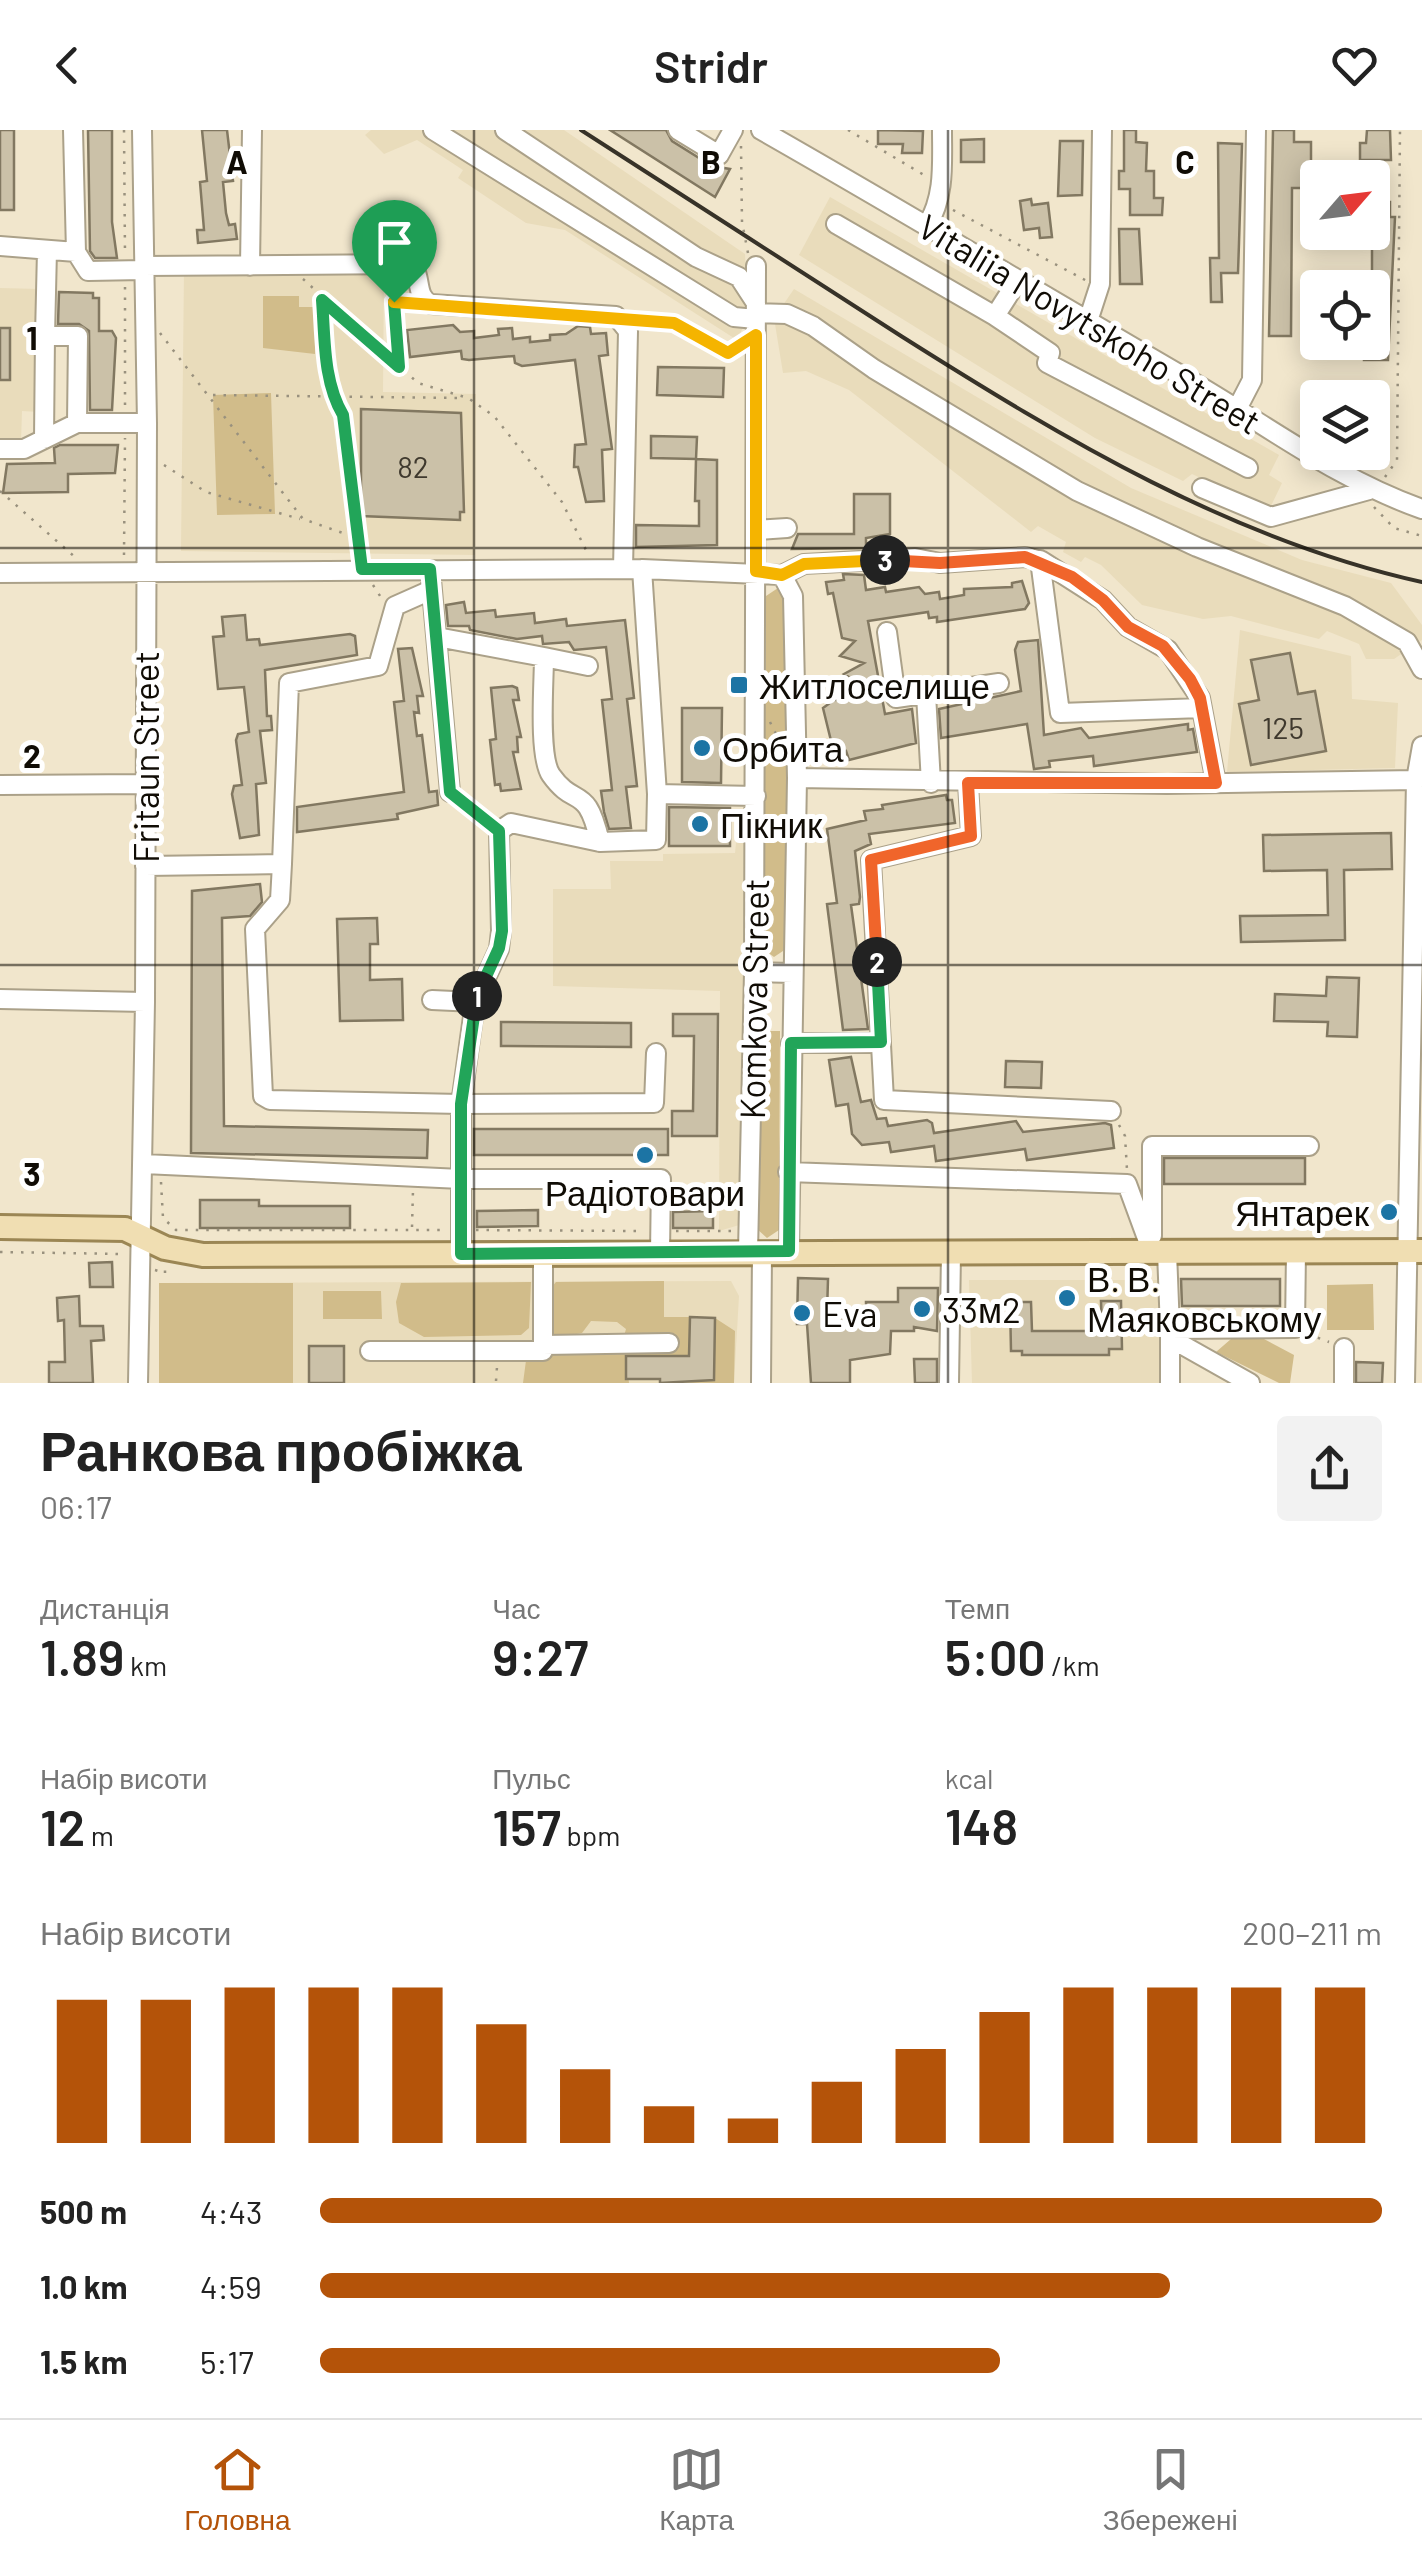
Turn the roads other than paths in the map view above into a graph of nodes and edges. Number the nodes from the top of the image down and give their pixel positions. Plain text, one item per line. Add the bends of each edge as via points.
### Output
1 (73, 130) edge
2 (142, 130) edge
3 (252, 130) edge
4 (432, 130) edge
5 (505, 130) edge
6 (678, 130) edge
7 (737, 130) edge
8 (942, 130) edge
9 (1102, 130) edge
10 (1256, 130) edge
11 (767, 132) edge
12 (836, 224) dead end
13 (927, 226) junction
14 (0, 246) edge
15 (47, 250) junction
16 (76, 252) junction
17 (250, 266) junction
18 (756, 266) road end
19 (137, 268) junction
20 (1018, 280) junction
21 (995, 316) junction
22 (756, 318) junction
23 (1088, 321) junction
24 (45, 336) junction
25 (1238, 409) junction
26 (146, 422) junction
27 (77, 423) junction
28 (44, 439) junction
29 (0, 449) edge
30 (1248, 468) dead end
31 (1202, 488) dead end
32 (1372, 491) junction
33 (1422, 508) edge
34 (786, 528) dead end
35 (756, 530) junction
36 (1040, 560) junction
37 (430, 569) junction
38 (633, 569) junction
39 (756, 571) junction
40 (146, 572) junction
41 (0, 573) edge
42 (782, 575) junction
43 (431, 590) junction
44 (886, 632) dead end
45 (437, 637) junction
46 (544, 657) junction
47 (588, 666) dead end
48 (1422, 668) edge
49 (999, 683) dead end
50 (926, 694) junction
51 (1202, 708) junction
52 (1422, 746) edge
53 (797, 778) junction
54 (931, 783) junction
55 (968, 783) junction
56 (1216, 783) junction
57 (144, 784) junction
58 (0, 785) edge
59 (1418, 788) edge
60 (450, 792) road end
61 (656, 794) junction
62 (756, 796) junction
63 (600, 842) junction
64 (282, 864) junction
65 (145, 866) junction
66 (1418, 943) edge
67 (754, 972) junction
68 (793, 972) junction
69 (0, 999) edge
70 (432, 1000) dead end
71 (145, 1002) junction
72 (475, 1002) junction
73 (881, 1042) junction
74 (791, 1043) junction
75 (656, 1053) dead end
76 (1417, 1053) edge
77 (461, 1104) junction
78 (1111, 1111) road end
79 (1309, 1146) dead end
80 (152, 1165) junction
81 (788, 1172) junction
82 (462, 1179) junction
83 (0, 1227) edge
84 (142, 1234) junction
85 (660, 1242) junction
86 (789, 1251) junction
87 (1296, 1251) junction
88 (1414, 1251) edge
89 (755, 1252) junction
90 (1159, 1252) junction
91 (951, 1253) junction
92 (461, 1254) junction
93 (543, 1254) junction
94 (1170, 1334) junction
95 (669, 1344) dead end
96 (543, 1345) junction
97 (1344, 1348) road end
98 (370, 1350) dead end
99 (138, 1383) edge
100 (761, 1383) edge
101 (949, 1383) edge
102 (1170, 1383) edge
103 (1250, 1383) edge
104 (1344, 1383) edge
105 (1404, 1383) edge

1 - 16 street
2 - 19 street, Fritaun Street
3 - 17 street
4 - 22 street via 734,317
5 - 22 street via 739,278
6 - 7 street via 719,155
8 - 13 street via 940,193
9 - 23 street via 1100,284
10 - 25 street via 1252,380
11 - 13 street, Vitaliia Novytskoho Street
12 - 21 street
13 - 20 street, Vitaliia Novytskoho Street
14 - 15 street
15 - 16 street
15 - 24 street
16 - 19 street via 88,271
17 - 19 street
17 - 38 street via 408,264 431,304 616,316 624,322
18 - 22 street, Komkova Street
19 - 26 street, Fritaun Street
20 - 21 street
20 - 23 street, Vitaliia Novytskoho Street
21 - 30 street via 1050,353 1047,363
22 - 35 street, Komkova Street
22 - 48 street via 787,314 813,326 1077,492 1345,606 1407,642
23 - 25 street, Vitaliia Novytskoho Street
24 - 27 street via 78,336
24 - 28 street
25 - 32 street, Vitaliia Novytskoho Street
26 - 27 street
26 - 40 street, Fritaun Street
27 - 28 street
28 - 29 street via 24,449
31 - 32 street via 1270,517
32 - 33 street, Vitaliia Novytskoho Street
34 - 35 street
35 - 39 street, Komkova Street
36 - 42 street via 804,564
36 - 51 street via 1168,650
36 - 51 street via 1060,713
37 - 38 street
37 - 40 street
37 - 43 street
38 - 39 street
38 - 61 street
39 - 42 street
39 - 62 street, Komkova Street
40 - 41 street
40 - 57 street, Fritaun Street
42 - 53 street, Komkova Street via 794,596
43 - 45 street
43 - 64 street via 391,611 378,666 290,682
44 - 50 street via 896,698
45 - 46 street
45 - 60 street
46 - 47 street
46 - 63 street via 546,763 558,782 589,804
49 - 50 street
50 - 54 street
51 - 56 street
52 - 59 street
53 - 54 street
53 - 68 street, Komkova Street
54 - 55 street
55 - 56 street
55 - 73 street via 971,836 871,860
56 - 59 street
57 - 58 street
57 - 65 street, Fritaun Street
59 - 66 street
61 - 62 street
61 - 63 street via 656,840
62 - 67 street, Komkova Street
63 - 72 street via 512,823 499,831 502,931
64 - 65 street
64 - 77 street via 280,900 255,929 263,1096
65 - 71 street, Fritaun Street
66 - 76 street
67 - 68 street
67 - 89 street, Komkova Street
68 - 74 street, Komkova Street
69 - 71 street
70 - 72 street
71 - 80 street, Fritaun Street
72 - 77 street
73 - 74 street
73 - 78 street via 884,1100
74 - 81 street, Komkova Street
75 - 77 street via 654,1104
76 - 88 street
77 - 82 street
79 - 90 street via 1152,1146
80 - 82 street
80 - 84 street, Fritaun Street
81 - 86 street, Komkova Street
81 - 90 street via 1127,1184
82 - 85 street via 661,1179
82 - 92 street
83 - 84 main road
84 - 92 main road via 190,1255
84 - 99 street, Fritaun Street
85 - 89 main road
85 - 93 main road
86 - 89 main road
86 - 91 main road
87 - 88 main road
87 - 90 main road
87 - 94 street via 1295,1328
88 - 105 street
89 - 100 street, Komkova Street
90 - 91 main road
90 - 94 street
91 - 101 street
92 - 93 main road
93 - 96 street
94 - 102 street
94 - 103 street
95 - 96 street
96 - 98 street via 543,1351
97 - 104 street

